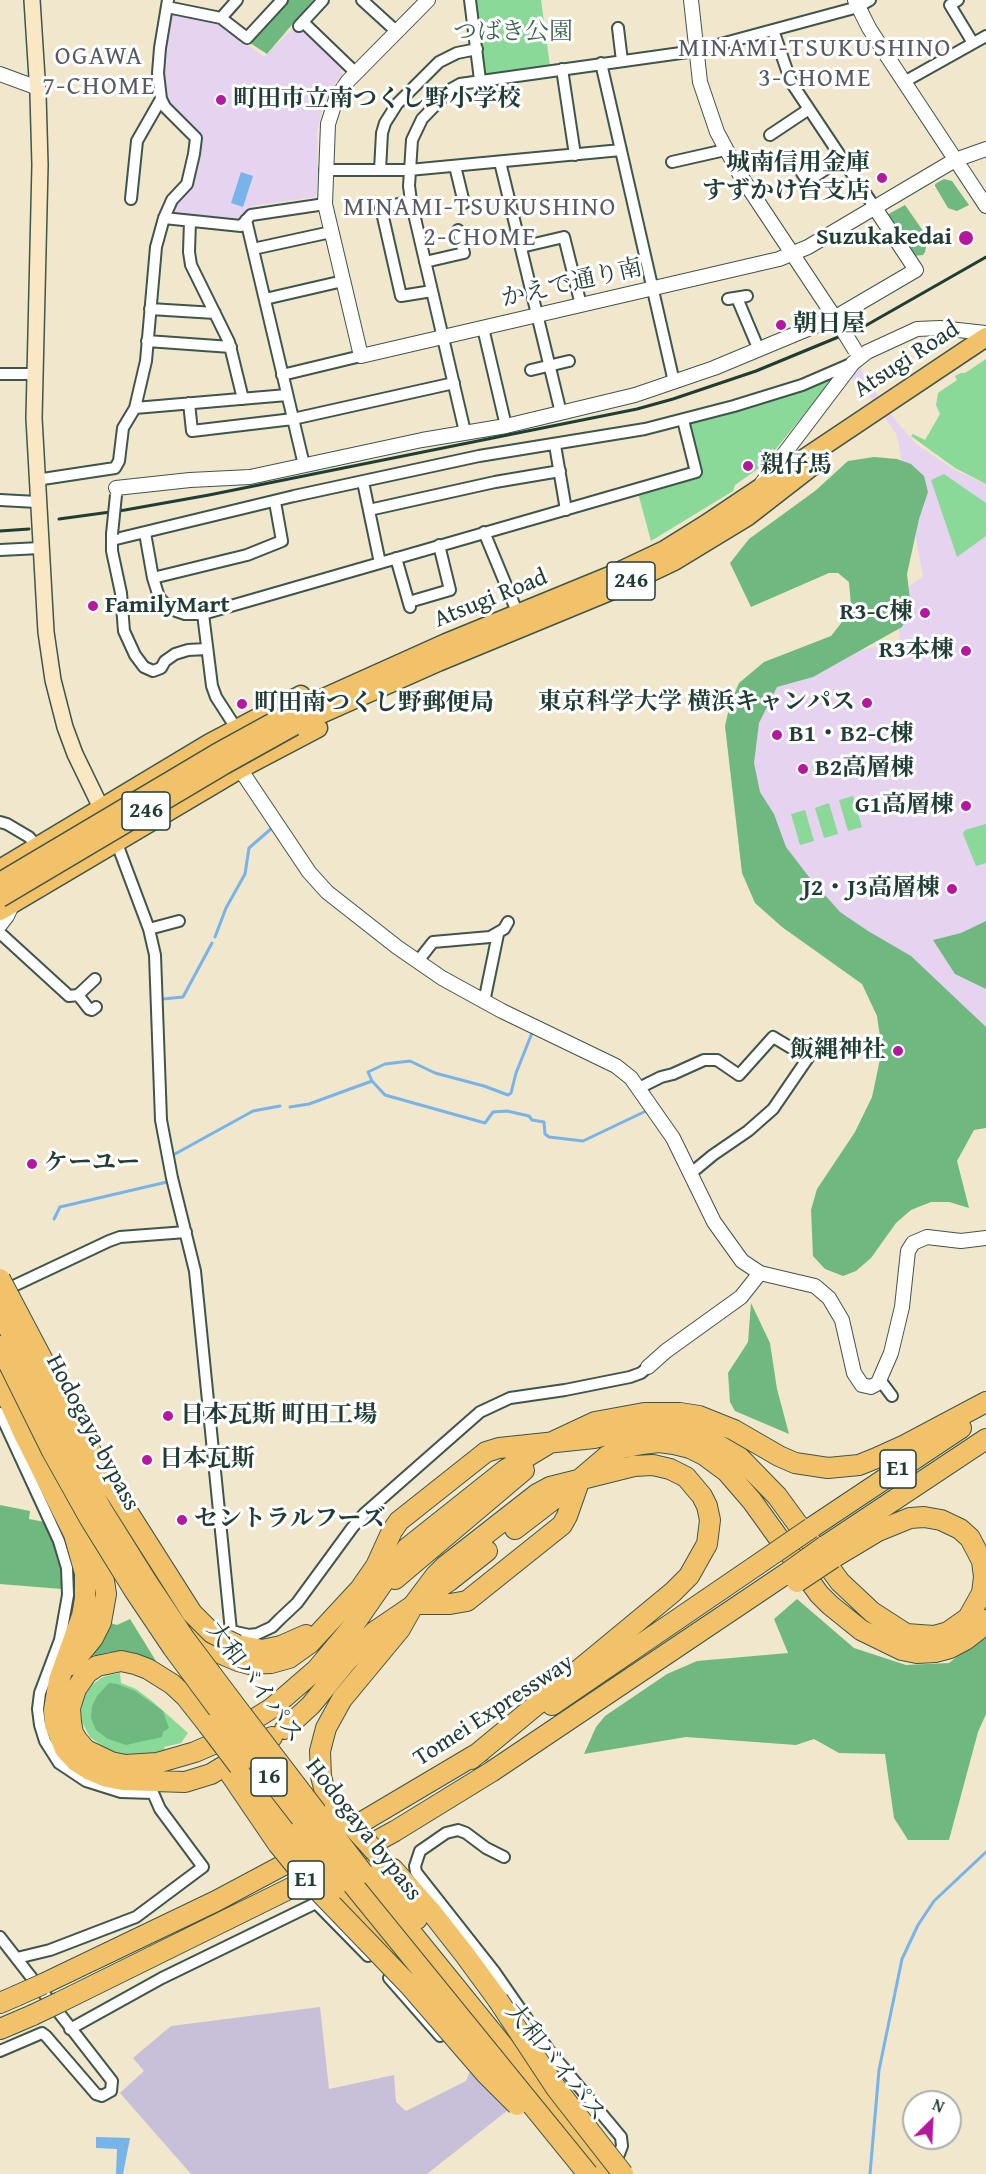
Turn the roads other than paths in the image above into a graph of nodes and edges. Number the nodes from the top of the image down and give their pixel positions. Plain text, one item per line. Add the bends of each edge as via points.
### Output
1 (32, 0) edge
2 (237, 0) edge
3 (282, 0) edge
4 (323, 0) edge
5 (362, 0) edge
6 (428, 0) edge
7 (470, 0) edge
8 (691, 0) edge
9 (958, 0) edge
10 (861, 2) edge
11 (168, 3) edge
12 (221, 18) junction
13 (618, 28) dead end
14 (774, 30) junction
15 (396, 31) junction
16 (986, 36) edge
17 (973, 43) junction
18 (477, 50) junction
19 (695, 51) junction
20 (622, 61) junction
21 (601, 63) junction
22 (562, 69) junction
23 (356, 73) junction
24 (0, 74) edge
25 (480, 80) junction
26 (904, 82) junction
27 (38, 88) junction
28 (161, 99) junction
29 (809, 109) junction
30 (778, 134) dead end
31 (986, 149) edge
32 (621, 150) junction
33 (725, 150) junction
34 (575, 155) junction
35 (842, 158) junction
36 (955, 160) junction
37 (500, 162) junction
38 (672, 162) dead end
39 (455, 166) junction
40 (325, 170) junction
41 (410, 170) junction
42 (380, 171) junction
43 (807, 181) dead end
44 (131, 199) dead end
45 (411, 201) junction
46 (464, 203) dead end
47 (325, 204) junction
48 (986, 206) edge
49 (875, 208) junction
50 (164, 218) junction
51 (246, 220) junction
52 (190, 221) junction
53 (458, 230) dead end
54 (331, 232) junction
55 (521, 247) junction
56 (253, 249) junction
57 (792, 254) junction
58 (425, 262) junction
59 (342, 281) junction
60 (653, 288) junction
61 (432, 291) junction
62 (738, 298) dead end
63 (264, 299) junction
64 (581, 305) junction
65 (150, 309) junction
66 (215, 314) junction
67 (537, 315) junction
68 (836, 321) junction
69 (483, 328) junction
70 (986, 335) edge
71 (443, 337) junction
72 (147, 341) junction
73 (231, 347) junction
74 (986, 349) edge
75 (759, 350) junction
76 (361, 356) junction
77 (856, 357) junction
78 (569, 361) dead end
79 (550, 365) junction
80 (531, 370) dead end
81 (942, 372) junction
82 (0, 374) edge
83 (35, 374) junction
84 (282, 375) junction
85 (454, 382) junction
86 (674, 382) junction
87 (287, 395) junction
88 (243, 399) junction
89 (189, 403) junction
90 (135, 408) junction
91 (561, 413) junction
92 (873, 417) junction
93 (293, 419) junction
94 (683, 420) junction
95 (506, 426) junction
96 (465, 432) junction
97 (555, 445) junction
98 (304, 465) junction
99 (115, 468) junction
100 (560, 471) junction
101 (36, 480) junction
102 (363, 482) junction
103 (757, 489) junction
104 (116, 491) junction
105 (0, 500) edge
106 (37, 502) junction
107 (274, 502) junction
108 (369, 510) junction
109 (566, 510) junction
110 (484, 532) junction
111 (145, 533) junction
112 (112, 537) junction
113 (439, 546) junction
114 (40, 548) junction
115 (0, 550) edge
116 (396, 558) junction
117 (380, 563) junction
118 (153, 578) junction
119 (203, 614) junction
120 (518, 614) junction
121 (446, 643) junction
122 (206, 649) junction
123 (438, 662) junction
124 (291, 720) junction
125 (236, 728) junction
126 (210, 743) junction
127 (240, 769) junction
128 (102, 809) junction
129 (0, 822) edge
130 (116, 841) junction
131 (38, 847) junction
132 (0, 869) edge
133 (0, 882) edge
134 (4, 904) edge
135 (179, 921) dead end
136 (508, 922) dead end
137 (0, 925) edge
138 (149, 929) junction
139 (0, 933) edge
140 (498, 934) junction
141 (418, 961) junction
142 (95, 979) dead end
143 (70, 998) junction
144 (484, 1002) junction
145 (96, 1007) dead end
146 (639, 1088) junction
147 (690, 1174) junction
148 (186, 1232) junction
149 (986, 1238) edge
150 (760, 1272) junction
151 (0, 1279) edge
152 (0, 1295) edge
153 (0, 1311) edge
154 (0, 1346) edge
155 (0, 1353) edge
156 (648, 1366) joint
157 (880, 1380) junction
158 (0, 1381) edge
159 (892, 1396) dead end
160 (986, 1402) edge
161 (986, 1412) edge
162 (0, 1413) edge
163 (986, 1439) edge
164 (548, 1444) junction
165 (580, 1479) junction
166 (81, 1513) junction
167 (128, 1539) junction
168 (402, 1544) junction
169 (829, 1552) junction
170 (381, 1565) junction
171 (367, 1593) junction
172 (414, 1604) junction
173 (331, 1620) junction
174 (986, 1620) edge
175 (346, 1662) junction
176 (56, 1694) junction
177 (209, 1724) junction
178 (276, 1738) junction
179 (471, 1759) junction
180 (239, 1766) junction
181 (140, 1781) junction
182 (328, 1810) junction
183 (289, 1835) junction
184 (504, 1857) dead end
185 (375, 1864) junction
186 (0, 1937) edge
187 (394, 1949) joint
188 (16, 1958) junction
189 (8, 1999) edge
190 (0, 2029) edge
191 (70, 2030) junction
192 (506, 2041) joint
193 (474, 2050) junction
194 (0, 2051) edge
195 (613, 2172) edge
196 (578, 2174) edge
197 (587, 2174) edge

1 - 27 main road
2 - 12 street
3 - 12 street via 247,39
4 - 23 street via 301,24
5 - 15 street
6 - 15 street
7 - 18 street
8 - 19 street
9 - 17 street via 950,5
10 - 14 street
10 - 26 street
11 - 12 street
11 - 28 street via 158,73
13 - 20 street
14 - 19 street
14 - 29 street via 786,70
15 - 23 street
16 - 17 street
17 - 26 street
18 - 25 street
18 - 42 street via 457,53 439,62 397,104 382,133
19 - 20 street
19 - 33 street via 708,110
20 - 21 street
21 - 22 street
21 - 32 street
22 - 25 street
22 - 34 street
23 - 40 street via 331,110
24 - 27 street
25 - 41 street via 451,89 422,119 412,140
26 - 36 street
27 - 83 main road
28 - 44 street via 137,141
28 - 50 street via 196,138 188,184 172,200
29 - 30 street
29 - 35 street
31 - 36 street, かえで通り南
32 - 34 street
32 - 60 street
33 - 38 street
33 - 57 street
34 - 37 street
35 - 43 street
35 - 49 street
36 - 48 street
36 - 49 street, かえで通り南
37 - 39 street
37 - 55 street
39 - 41 street
39 - 46 street
40 - 42 street
40 - 47 street
41 - 42 street
41 - 45 street
45 - 58 street
45 - 61 street via 381,208 401,296
47 - 51 street via 251,215
47 - 54 street
49 - 57 street, かえで通り南
49 - 68 street via 916,270
50 - 52 street
50 - 65 street via 156,247
51 - 52 street via 241,226
51 - 56 street
52 - 66 street via 191,265
53 - 58 street via 464,253
54 - 56 street
54 - 59 street
55 - 64 street via 564,237
55 - 67 street
56 - 63 street
57 - 60 street, かえで通り南
57 - 68 street
58 - 61 street
59 - 63 street
59 - 76 street
60 - 64 street, かえで通り南
60 - 86 street
61 - 71 street
62 - 75 street
63 - 84 street
64 - 67 street, かえで通り南
65 - 66 street
65 - 72 street
66 - 73 street
67 - 69 street, かえで通り南
67 - 79 street
68 - 75 street
68 - 77 street, bridge
69 - 71 street, かえで通り南
69 - 95 street
70 - 77 street via 917,329
70 - 81 highway, Atsugi Road / 246
71 - 76 street, かえで通り南
71 - 85 street
72 - 73 street
72 - 90 street
73 - 88 street
74 - 81 highway, Atsugi Road / 246
75 - 86 street
76 - 84 street
77 - 94 street via 802,385
77 - 103 street
78 - 79 street
79 - 80 street
79 - 91 street
81 - 92 highway, Atsugi Road / 246
82 - 83 street
83 - 101 main road
84 - 87 street
85 - 93 street
85 - 96 street
86 - 91 street
87 - 88 street
87 - 93 street
88 - 89 street
89 - 90 street
89 - 93 street via 192,431
90 - 99 street via 123,428
91 - 95 street
92 - 103 highway, Atsugi Road / 246
92 - 123 highway, Atsugi Road / 246 via 748,516 691,552 615,589
93 - 98 street
94 - 97 street
94 - 109 street via 696,472
95 - 96 street
96 - 98 street
97 - 100 street
97 - 102 street via 480,456
98 - 104 street via 250,477 190,480
99 - 101 street
99 - 104 street
100 - 108 street
100 - 109 street
101 - 106 main road
102 - 107 street
102 - 108 street
103 - 120 highway, Atsugi Road / 246 via 665,550
104 - 112 street, bridge
105 - 106 street
106 - 114 main road
107 - 111 street
107 - 118 street via 282,541 247,555
108 - 117 street
109 - 110 street
110 - 113 street
110 - 120 street
111 - 112 street
111 - 118 street
112 - 122 street via 124,631 144,667 161,669 175,654
113 - 116 street
113 - 116 street via 450,590 410,605
114 - 115 street
114 - 128 main road via 49,661 57,698 75,754
116 - 117 street
117 - 119 street
118 - 119 street via 166,605 185,614
119 - 122 street
120 - 121 highway, Atsugi Road / 246
121 - 124 highway, Atsugi Road / 246
121 - 125 highway via 355,670
122 - 125 street via 216,697
123 - 124 highway, Atsugi Road / 246
123 - 127 highway via 367,705
124 - 133 highway, Atsugi Road / 246, bridge via 217,753
124 - 134 highway, Atsugi Road / 246, bridge
125 - 126 highway
126 - 127 highway via 228,749
126 - 128 highway
127 - 130 highway
127 - 141 street via 317,882
128 - 130 main road
128 - 131 highway
129 - 131 street via 29,837
130 - 134 highway
130 - 138 street
131 - 132 highway
134 - 137 street via 7,916
135 - 138 street
136 - 140 street
138 - 148 street via 157,983 161,1120
139 - 143 street
140 - 141 street via 433,942
140 - 144 street
141 - 144 street
142 - 143 street
143 - 145 street via 89,1009
144 - 146 street via 616,1066
146 - 147 street via 673,1138
146 - 147 street via 704,1060 717,1060 739,1075 773,1037 809,1057 773,1109
147 - 150 street via 732,1249
148 - 152 street via 120,1237
148 - 156 street via 195,1271 231,1631 249,1635 272,1627 297,1604 364,1514 480,1412 510,1398 630,1377
149 - 157 street via 961,1241 927,1237 913,1243 908,1251 896,1338
150 - 156 street via 741,1297
150 - 157 street via 820,1289 842,1320 858,1381 868,1387
151 - 173 highway, bridge via 98,1465 192,1613 212,1633 237,1645 262,1650 297,1640
152 - 167 highway, 大和バイパス / 16 via 91,1475
153 - 195 highway, Hodogaya bypass / 16, bridge via 102,1510 185,1639 363,1873
154 - 197 highway, Hodogaya bypass / 16, bridge via 90,1519 173,1648 349,1880
155 - 166 highway, 大和バイパス
157 - 159 street
158 - 176 highway via 74,1534 82,1560 82,1616
160 - 164 highway via 905,1445 845,1467 813,1467 795,1462 719,1423 680,1413 637,1414 595,1422
161 - 179 highway, Tomei Expressway / E1, bridge
162 - 188 street via 68,1568 60,1640 40,1693 38,1709 45,1741 59,1763 86,1781 121,1792 153,1793 160,1809 203,1867 136,1917 50,1950
163 - 169 highway, Tomei Expressway / E1
164 - 168 highway
164 - 169 highway via 645,1428 676,1429 711,1441 740,1458 766,1484 856,1600 906,1634 934,1636 948,1632 969,1618 982,1593 982,1561 970,1538 941,1520 910,1518
164 - 170 highway via 486,1452 399,1521
164 - 171 highway via 514,1480
165 - 172 highway via 537,1494 445,1566
165 - 172 highway via 562,1525 467,1601
165 - 174 highway via 622,1448 659,1442 690,1448 716,1463 738,1484 819,1594 861,1630 902,1650 934,1652 965,1640
165 - 179 highway via 653,1465 686,1477 707,1506 707,1544 697,1565 673,1592
166 - 176 highway via 105,1581 105,1608 93,1638 68,1669
166 - 177 highway, 大和バイパス
167 - 173 highway via 193,1632 226,1657 249,1664 282,1661 310,1643
167 - 178 highway, 大和バイパス / 16, bridge via 189,1636 241,1706
168 - 170 highway
168 - 171 highway
169 - 190 highway, Tomei Expressway / E1, bridge via 395,1831 289,1890
170 - 171 highway
171 - 173 highway
171 - 177 highway via 353,1626 317,1669 272,1708 218,1742 173,1760 140,1765 111,1762 86,1750 70,1722 72,1697 81,1681 97,1666 122,1661 148,1669
172 - 175 highway via 374,1632
172 - 182 highway via 400,1629 342,1699 326,1728 320,1751
175 - 178 highway via 311,1705
175 - 181 highway via 301,1702 238,1748 193,1771
176 - 181 highway via 55,1725 65,1749 76,1761 107,1777
177 - 180 highway
178 - 181 highway via 199,1779
178 - 182 highway, 大和バイパス / 16
179 - 189 highway, Tomei Expressway / E1, bridge via 235,1891
180 - 183 highway
180 - 183 highway, 16
182 - 185 highway, bridge
183 - 187 highway, bridge
183 - 197 highway, bridge via 304,1876 409,1985 486,2073
184 - 195 street via 458,1830 446,1833 420,1851 415,1866 550,2052 621,2137
185 - 192 highway via 474,1990
185 - 195 highway, bridge via 432,1913 465,1954
186 - 188 street
187 - 193 highway
188 - 191 street
191 - 193 street via 162,1978 316,1903 456,2054 464,2056
191 - 194 street via 112,2081 108,2094 96,2094 42,2033
192 - 195 highway, 大和バイパス
193 - 196 highway

